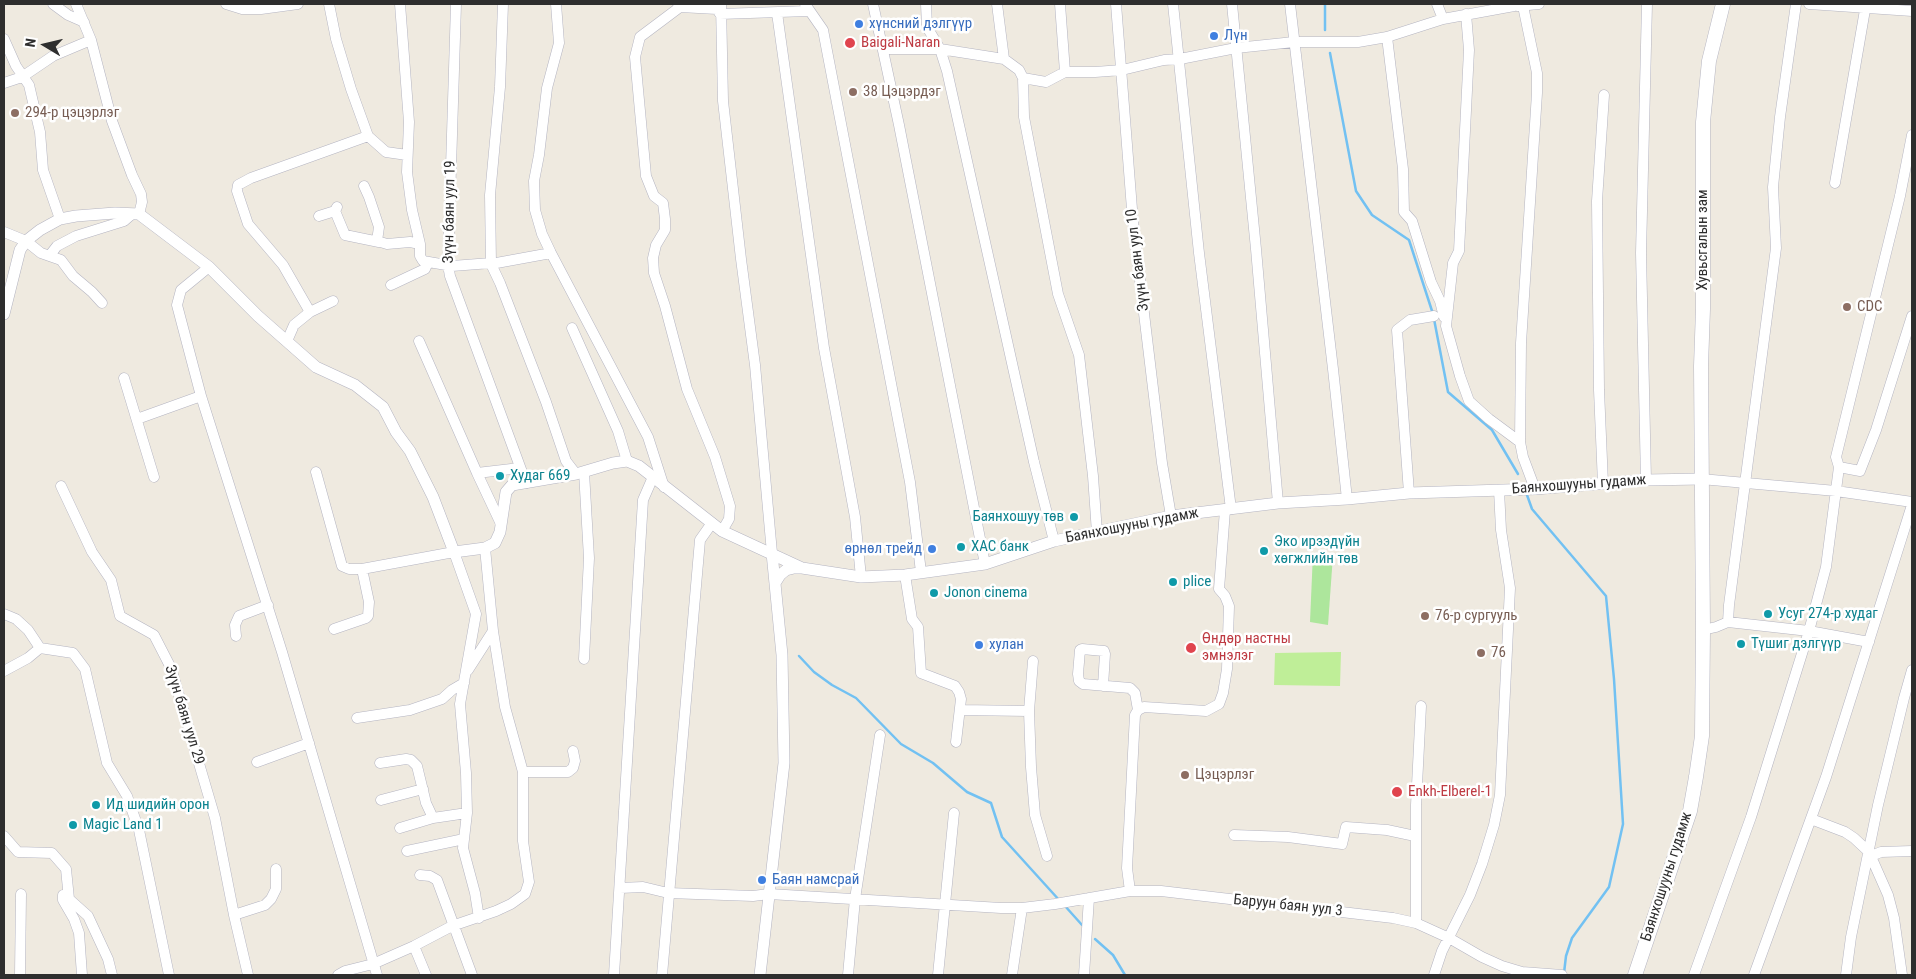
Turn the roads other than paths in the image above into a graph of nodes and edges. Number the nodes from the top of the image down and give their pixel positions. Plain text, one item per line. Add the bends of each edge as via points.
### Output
1 (53, 4) edge
2 (226, 4) edge
3 (298, 4) edge
4 (329, 4) edge
5 (400, 4) edge
6 (456, 4) edge
7 (503, 4) edge
8 (556, 4) edge
9 (872, 4) edge
10 (926, 4) edge
11 (997, 4) edge
12 (1060, 4) edge
13 (1116, 4) edge
14 (1173, 4) edge
15 (1232, 4) edge
16 (1290, 4) edge
17 (1437, 4) edge
18 (1539, 4) edge
19 (1647, 4) edge
20 (1723, 4) edge
21 (1796, 4) edge
22 (1809, 4) edge
23 (679, 5) edge
24 (1517, 5) edge
25 (1866, 5) edge
26 (78, 6) edge
27 (807, 7) edge
28 (721, 9) edge
29 (1912, 11) edge
30 (777, 13) junction
31 (1466, 14) junction
32 (1443, 19) junction
33 (84, 22) junction
34 (1387, 37) junction
35 (4, 40) edge
36 (91, 40) junction
37 (1294, 42) junction
38 (1236, 48) junction
39 (884, 49) junction
40 (940, 49) junction
41 (1004, 59) junction
42 (1180, 59) junction
43 (1122, 70) junction
44 (1065, 72) junction
45 (22, 77) junction
46 (1023, 78) junction
47 (4, 83) edge
48 (1604, 94) dead end
49 (1912, 135) edge
50 (368, 136) junction
51 (407, 155) junction
52 (1835, 183) dead end
53 (364, 186) dead end
54 (135, 214) junction
55 (318, 216) dead end
56 (60, 219) junction
57 (4, 232) edge
58 (26, 241) junction
59 (379, 242) junction
60 (420, 244) junction
61 (551, 253) junction
62 (50, 255) junction
63 (428, 262) junction
64 (491, 263) junction
65 (448, 265) junction
66 (209, 267) junction
67 (391, 285) dead end
68 (332, 301) dead end
69 (102, 303) dead end
70 (310, 312) junction
71 (4, 314) edge
72 (1434, 316) dead end
73 (1912, 316) edge
74 (1446, 326) junction
75 (572, 328) dead end
76 (287, 341) junction
77 (419, 341) dead end
78 (124, 378) dead end
79 (201, 396) junction
80 (137, 419) junction
81 (1520, 442) junction
82 (627, 461) junction
83 (520, 468) junction
84 (1839, 468) junction
85 (316, 472) dead end
86 (477, 473) junction
87 (580, 473) junction
88 (154, 477) dead end
89 (653, 477) junction
90 (1701, 479) junction
91 (1646, 480) junction
92 (1746, 482) junction
93 (526, 484) junction
94 (1603, 484) junction
95 (61, 486) dead end
96 (664, 487) junction
97 (1527, 489) junction
98 (1499, 490) junction
99 (1836, 491) junction
100 (1409, 493) junction
101 (1347, 499) junction
102 (1278, 503) junction
103 (1912, 503) edge
104 (1228, 510) junction
105 (1171, 516) junction
106 (712, 523) junction
107 (501, 524) junction
108 (722, 531) junction
109 (1097, 533) junction
110 (1054, 541) junction
111 (485, 548) junction
112 (454, 552) junction
113 (772, 553) junction
114 (985, 564) junction
115 (802, 568) junction
116 (362, 569) junction
117 (921, 572) junction
118 (905, 575) junction
119 (861, 577) junction
120 (775, 583) junction
121 (268, 605) junction
122 (4, 614) edge
123 (1728, 622) junction
124 (334, 629) dead end
125 (493, 630) junction
126 (1703, 630) junction
127 (1809, 631) junction
128 (236, 636) dead end
129 (1869, 642) junction
130 (40, 648) junction
131 (584, 659) dead end
132 (1033, 661) dead end
133 (4, 670) edge
134 (1912, 670) edge
135 (465, 679) junction
136 (1103, 686) dead end
137 (1421, 706) dead end
138 (960, 710) junction
139 (1138, 710) junction
140 (1029, 711) junction
141 (357, 718) dead end
142 (880, 735) dead end
143 (956, 742) dead end
144 (309, 743) junction
145 (573, 751) dead end
146 (257, 762) dead end
147 (380, 762) dead end
148 (523, 772) junction
149 (423, 789) junction
150 (381, 800) dead end
151 (467, 813) junction
152 (954, 813) dead end
153 (433, 818) junction
154 (1811, 819) junction
155 (400, 828) dead end
156 (1234, 835) dead end
157 (4, 836) edge
158 (1415, 836) junction
159 (464, 839) junction
160 (407, 851) dead end
161 (1912, 851) edge
162 (1870, 854) junction
163 (1047, 856) dead end
164 (56, 857) junction
165 (276, 869) dead end
166 (420, 875) dead end
167 (620, 888) junction
168 (1130, 891) junction
169 (668, 893) junction
170 (22, 894) dead end
171 (769, 894) junction
172 (1089, 898) junction
173 (856, 899) junction
174 (944, 905) junction
175 (1022, 908) junction
176 (234, 914) junction
177 (479, 918) junction
178 (1416, 923) junction
179 (452, 926) junction
180 (1449, 938) junction
181 (414, 946) junction
182 (373, 964) junction
183 (20, 975) edge
184 (82, 975) edge
185 (112, 975) edge
186 (169, 975) edge
187 (248, 975) edge
188 (338, 975) edge
189 (377, 975) edge
190 (426, 975) edge
191 (472, 975) edge
192 (614, 975) edge
193 (662, 975) edge
194 (760, 975) edge
195 (848, 975) edge
196 (938, 975) edge
197 (1012, 975) edge
198 (1084, 975) edge
199 (1434, 975) edge
200 (1554, 975) edge
201 (1562, 975) edge
202 (1635, 975) edge
203 (1694, 975) edge
204 (1754, 975) edge
205 (1846, 975) edge
206 (1902, 975) edge

1 - 33 street
2 - 3 street via 242,9 261,9
4 - 50 street via 336,39
5 - 51 street via 409,122
6 - 65 street, Зүүн баян уул 19
7 - 64 street via 500,87 490,196
8 - 61 street via 559,43 547,88 534,181 535,210
9 - 39 street
10 - 40 street via 927,27
11 - 41 street
12 - 44 street
13 - 43 street, Зүүн баян уул 10
14 - 42 street
15 - 38 street
16 - 37 street
17 - 32 street
18 - 24 street
19 - 91 street via 1642,253
20 - 90 main road, Хувьсгалын зам via 1709,61 1703,122
21 - 92 street via 1773,187 1776,248
22 - 25 street
23 - 28 street
23 - 108 street via 640,37 635,57 646,176 654,196 663,203 666,230 656,245 654,274 687,389 715,457 730,506 729,519
24 - 31 street
24 - 81 street via 1537,73 1521,343
25 - 29 street
25 - 52 street
26 - 33 street
27 - 30 street
27 - 117 street via 823,30 910,482
28 - 30 street
28 - 113 street via 723,101 756,365
30 - 119 street via 824,348 855,517
31 - 32 street
31 - 74 street via 1469,50 1459,250 1453,263
32 - 34 street
33 - 36 street
34 - 37 street via 1358,42
34 - 74 street via 1403,169 1404,212 1412,220
35 - 45 street
36 - 45 street via 53,56
36 - 54 street via 112,121 141,194 142,202
37 - 38 street
37 - 101 street
38 - 42 street
38 - 102 street
39 - 40 street
39 - 114 street
40 - 41 street
40 - 110 street
41 - 46 street via 1019,70
42 - 43 street
42 - 104 street
43 - 44 street
43 - 105 street, Зүүн баян уул 10 via 1133,222
44 - 46 street via 1046,82
45 - 47 street
45 - 56 street via 29,85 40,132 43,170
46 - 109 street via 1024,117 1058,294 1079,355
48 - 94 street via 1597,201
49 - 84 street via 1836,457
50 - 51 street via 386,152
50 - 70 street via 238,185 248,224 283,265
51 - 60 street via 410,194
53 - 59 street via 379,227
54 - 56 street via 92,214
54 - 62 street via 124,221 76,236 57,246
54 - 66 street
55 - 59 street via 336,209 345,235
56 - 58 street
57 - 58 street
58 - 62 street via 38,251
58 - 71 street via 16,259
59 - 60 street
60 - 63 street via 420,256
61 - 64 street
61 - 96 street via 648,437
62 - 69 street via 61,260
63 - 65 street
63 - 67 street via 425,269
64 - 65 street
64 - 87 street via 566,461
65 - 83 street, Зүүн баян уул 19
66 - 76 street
66 - 79 street via 181,290 177,305
68 - 70 street
70 - 76 street via 294,325
72 - 100 street via 1410,320 1398,330
73 - 84 street via 1860,471
74 - 81 street via 1469,401
75 - 82 street via 618,431
76 - 112 street via 316,367 355,385 383,408 433,497
77 - 86 street
78 - 80 street
79 - 80 street
79 - 121 street
80 - 88 street
81 - 97 street
82 - 87 street
82 - 89 street
83 - 86 street
83 - 93 street, Зүүн баян уул 19
84 - 99 street
85 - 116 street via 342,566
86 - 107 street
87 - 93 street
87 - 131 street via 589,558
89 - 96 street
89 - 167 street via 643,500
90 - 91 street, Баянхошууны гудамж
90 - 92 street
90 - 126 main road, Баянхошууны гудамж
91 - 94 street, Баянхошууны гудамж
92 - 99 street
92 - 123 street
93 - 107 street via 512,485 506,492
94 - 97 street, Баянхошууны гудамж
95 - 176 street, Зүүн баян уул 29 via 92,552 111,580 120,616 154,635 171,668 215,818
96 - 106 street
97 - 98 street, Баянхошууны гудамж
98 - 100 street, Баянхошууны гудамж
98 - 180 street via 1510,588 1500,795 1482,864
99 - 103 street
99 - 127 street via 1826,567
100 - 101 street, Баянхошууны гудамж
101 - 102 street, Баянхошууны гудамж
102 - 104 street, Баянхошууны гудамж
103 - 129 street
104 - 105 street, Баянхошууны гудамж
104 - 139 street via 1219,589 1228,606 1227,669 1219,704 1206,712 1144,707
105 - 109 street, Баянхошууны гудамж
106 - 108 street
106 - 169 street via 700,540
107 - 111 street via 495,543
108 - 113 street
109 - 110 street, Баянхошууны гудамж
110 - 114 street, Баянхошууны гудамж
111 - 112 street
111 - 125 street
112 - 116 street
112 - 135 street via 476,614
113 - 115 street
113 - 120 street
114 - 117 street, Баянхошууны гудамж
115 - 119 street, Баянхошууны гудамж
115 - 120 street via 786,570
116 - 124 street via 369,602 368,616
117 - 118 street, Баянхошууны гудамж
118 - 119 street, Баянхошууны гудамж
118 - 138 street via 912,619 918,627 921,673 955,686 961,698
120 - 171 street via 782,655 784,763
121 - 128 street via 239,616 235,625
121 - 144 street
122 - 130 street via 28,630
123 - 126 street
123 - 127 street
125 - 135 street
125 - 148 street via 505,707
126 - 202 main road, Баянхошууны гудамж via 1702,736 1694,794
127 - 129 street
127 - 203 street via 1751,817
129 - 154 street
130 - 133 street
130 - 186 street via 73,653 84,670 107,763 127,796 138,830
132 - 140 street
134 - 162 street
135 - 141 street via 442,699 410,710
135 - 151 street via 460,704
136 - 139 street via 1130,688 1135,693
137 - 158 street
138 - 140 street
138 - 143 street
139 - 168 street via 1135,715 1127,868
140 - 163 street via 1035,815
142 - 173 street
144 - 146 street
144 - 182 street
145 - 148 street via 573,768 568,772
147 - 149 street via 412,760
148 - 177 street via 523,841 529,882 525,894
149 - 150 street
149 - 153 street
151 - 153 street
151 - 159 street
152 - 174 street
153 - 155 street
154 - 162 street via 1845,832
154 - 204 street
156 - 158 street via 1342,844 1346,827
157 - 164 street via 18,852 52,853
158 - 178 street
159 - 160 street
159 - 177 street via 462,848
161 - 162 street
162 - 205 street
162 - 206 street via 1888,895
164 - 184 street via 63,883 63,900 79,933
164 - 185 street via 66,870 69,899 88,916
165 - 176 street via 276,890 271,899 265,905
166 - 179 street via 437,880
167 - 169 street, Баруун баян уул 3 via 643,887
167 - 192 street
168 - 172 street, Баруун баян уул 3
168 - 178 street, Баруун баян уул 3 via 1161,891
169 - 171 street, Баруун баян уул 3
169 - 193 street
170 - 183 street
171 - 173 street, Баруун баян уул 3
171 - 194 street
172 - 175 street, Баруун баян уул 3
172 - 198 street
173 - 174 street, Баруун баян уул 3
173 - 195 street
174 - 175 street, Баруун баян уул 3
174 - 196 street
175 - 197 street
176 - 187 street, Зүүн баян уул 29
177 - 179 street
178 - 180 street, Баруун баян уул 3
179 - 181 street
179 - 191 street
180 - 199 street
180 - 200 street, Баруун баян уул 3 via 1502,966 1522,972
181 - 182 street
181 - 190 street
182 - 188 street
182 - 189 street
200 - 201 street, Баруун баян уул 3

